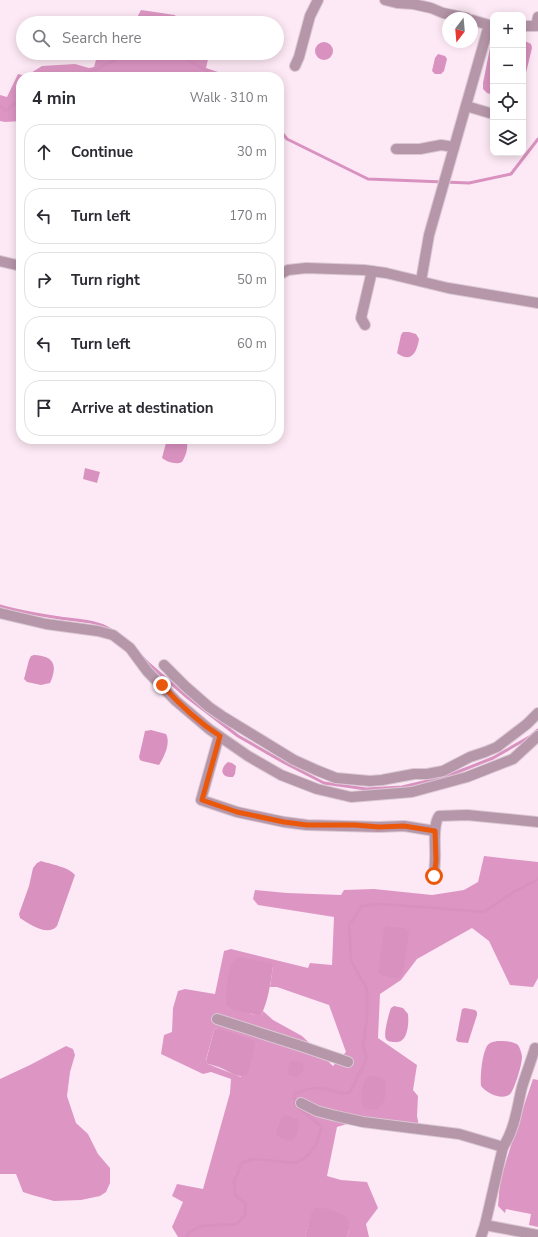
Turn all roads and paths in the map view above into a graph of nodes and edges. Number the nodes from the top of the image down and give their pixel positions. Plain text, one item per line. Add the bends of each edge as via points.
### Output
1 (318, 0) edge
2 (385, 0) edge
3 (442, 14) edge
4 (538, 16) edge
5 (478, 22) edge
6 (490, 25) edge
7 (526, 26) edge
8 (490, 28) edge
9 (295, 66) dead end
10 (466, 106) junction
11 (490, 113) edge
12 (454, 147) junction
13 (396, 149) dead end
14 (0, 261) edge
15 (16, 265) edge
16 (372, 271) junction
17 (284, 272) edge
18 (421, 281) junction
19 (538, 303) edge
20 (365, 325) dead end
21 (0, 613) edge
22 (164, 665) dead end
23 (538, 713) edge
24 (220, 736) junction
25 (538, 736) edge
26 (538, 822) edge
27 (435, 831) junction
28 (434, 876) dead end
29 (217, 1019) dead end
30 (535, 1048) dead end
31 (348, 1062) dead end
32 (301, 1103) dead end
33 (503, 1147) junction
34 (485, 1225) junction
35 (538, 1235) edge
36 (481, 1237) edge

1 - 9 street via 310,16
2 - 3 street via 431,8
4 - 7 street via 536,26
5 - 6 street
8 - 10 street
10 - 11 street
10 - 12 street
12 - 13 street via 441,145 420,149
12 - 18 street via 429,235
14 - 15 street
16 - 17 street via 306,268
16 - 18 street
16 - 20 street via 361,318
18 - 19 street
21 - 24 street via 46,624 113,635 130,648 147,671 176,701
22 - 23 street via 222,716 294,760 336,778 370,781 443,771 497,747
24 - 25 street via 248,756 282,775 351,797 412,792 466,777 513,759
24 - 27 street via 202,800 237,812 284,822 307,825 404,826
26 - 27 street via 467,815 439,816
27 - 28 street
29 - 31 street
30 - 33 street via 508,1140
32 - 33 street via 317,1111 362,1122 459,1134
33 - 34 street
34 - 35 street
34 - 36 street

